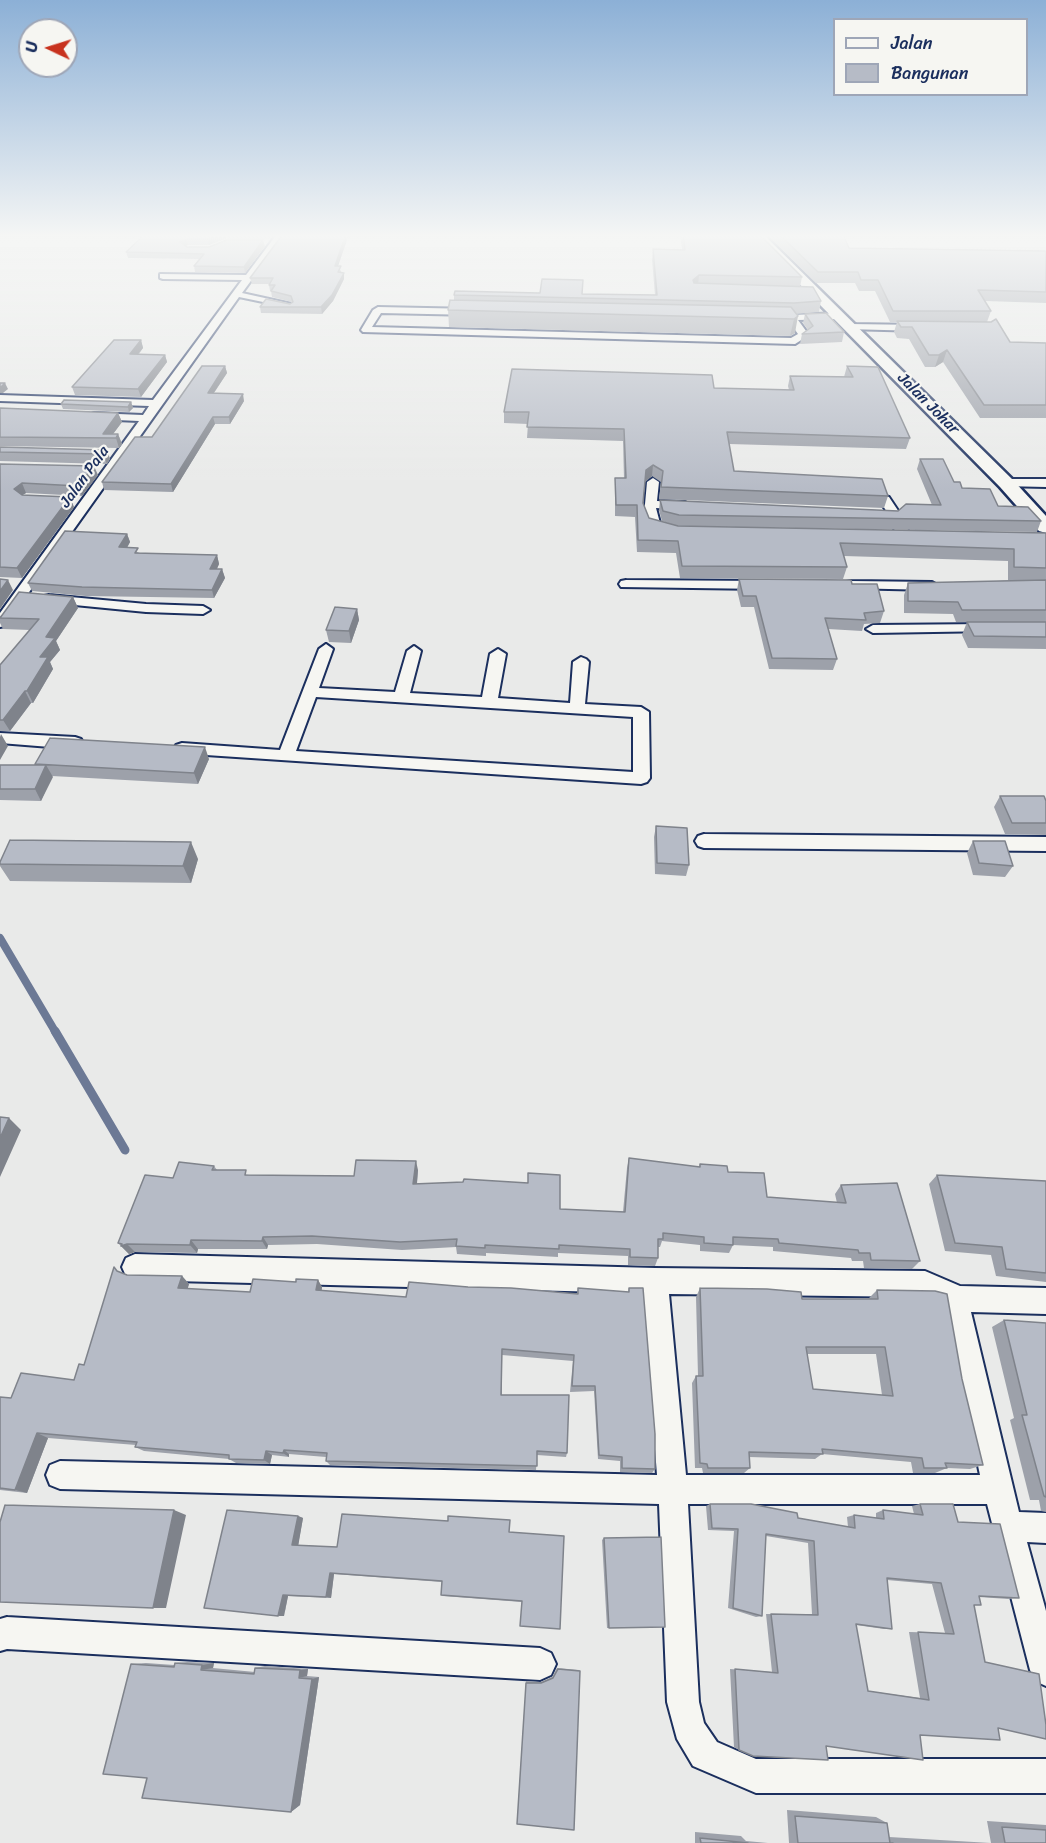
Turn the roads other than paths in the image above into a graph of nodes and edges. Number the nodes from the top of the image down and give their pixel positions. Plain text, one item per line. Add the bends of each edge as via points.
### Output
1 (218, 320) edge
2 (372, 320) edge
3 (793, 320) edge
4 (810, 320) edge
5 (843, 320) edge
6 (845, 322) junction
7 (928, 328) edge
8 (0, 398) edge
9 (156, 403) junction
10 (81, 416) edge
11 (147, 418) junction
12 (653, 482) dead end
13 (1006, 483) junction
14 (1046, 483) edge
15 (885, 500) edge
16 (67, 501) edge
17 (88, 502) junction
18 (650, 504) junction
19 (697, 506) edge
20 (1046, 527) edge
21 (688, 532) edge
22 (904, 536) edge
23 (9, 583) edge
24 (626, 584) dead end
25 (777, 585) edge
26 (835, 585) edge
27 (952, 586) edge
28 (23, 590) junction
29 (202, 610) dead end
30 (1, 620) edge
31 (873, 628) dead end
32 (1000, 628) edge
33 (326, 649) dead end
34 (414, 651) dead end
35 (498, 654) dead end
36 (581, 662) dead end
37 (310, 692) junction
38 (401, 698) junction
39 (489, 703) junction
40 (577, 708) junction
41 (0, 738) edge
42 (95, 744) edge
43 (167, 748) edge
44 (286, 756) junction
45 (704, 841) dead end
46 (1046, 844) edge
47 (135, 1267) dead end
48 (655, 1281) junction
49 (955, 1299) junction
50 (1046, 1301) edge
51 (60, 1475) dead end
52 (998, 1489) junction
53 (673, 1490) junction
54 (1008, 1527) junction
55 (1046, 1528) edge
56 (0, 1635) edge
57 (540, 1664) dead end
58 (1046, 1670) edge
59 (1046, 1776) edge

1 - 9 street, Jalan Pala
2 - 3 street via 366,330 795,340 804,335
4 - 6 street
5 - 6 street, Jalan Johar
6 - 7 street
6 - 13 street, Jalan Johar
8 - 9 street
9 - 11 street, Jalan Pala
10 - 11 street
11 - 17 street, Jalan Pala via 104,470
12 - 18 street
13 - 14 street
13 - 20 street, Jalan Johar
15 - 22 street
16 - 17 street
17 - 28 street, Jalan Pala
18 - 19 street
18 - 21 street via 650,515 657,528
23 - 28 street
24 - 25 street
26 - 27 street
28 - 29 street via 146,608
28 - 30 street, Jalan Pala
31 - 32 street
33 - 37 street
34 - 38 street
35 - 39 street
36 - 40 street
37 - 38 street
37 - 44 street
38 - 39 street
39 - 40 street
40 - 44 street via 641,712 640,778
41 - 42 street
43 - 44 street
45 - 46 street
47 - 48 street
48 - 49 street via 925,1284 948,1292
48 - 53 street
49 - 50 street
49 - 52 street
51 - 53 street
52 - 53 street
52 - 54 street
53 - 59 street via 683,1702 689,1727 705,1754 756,1776
54 - 55 street
54 - 58 street
56 - 57 street

